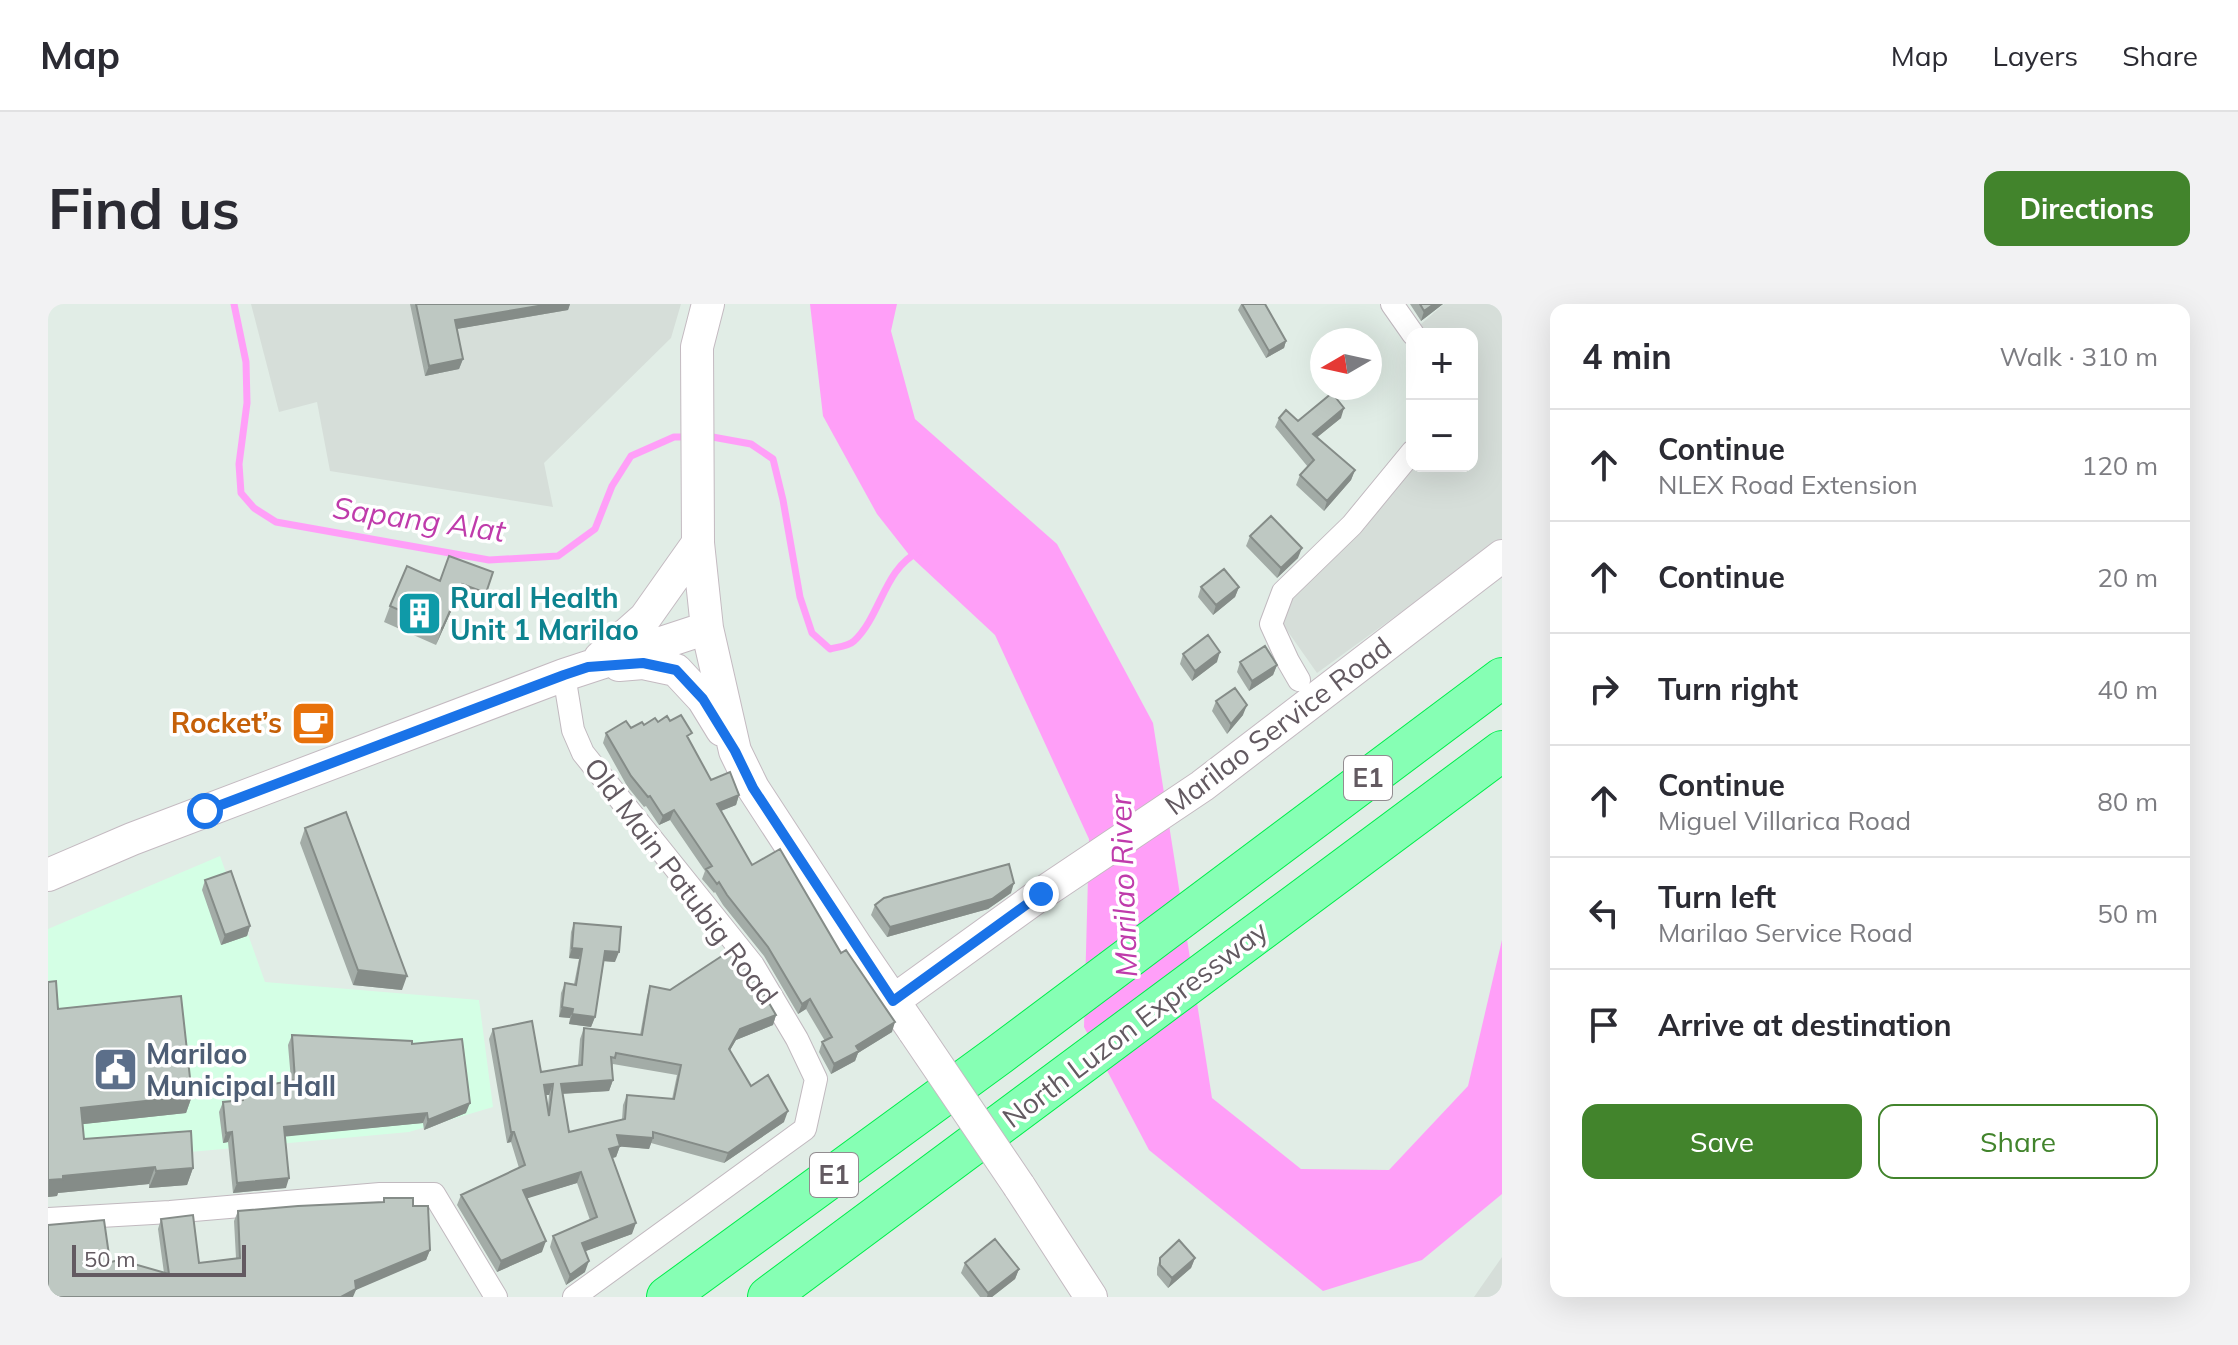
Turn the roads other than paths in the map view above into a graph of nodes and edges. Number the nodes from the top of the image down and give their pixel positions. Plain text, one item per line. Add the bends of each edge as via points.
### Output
1 (708, 304) edge
2 (1392, 304) edge
3 (1409, 328) edge
4 (1406, 459) edge
5 (698, 543) junction
6 (1502, 556) edge
7 (707, 628) junction
8 (576, 671) junction
9 (1502, 678) edge
10 (1299, 680) dead end
11 (735, 751) junction
12 (1502, 751) edge
13 (48, 875) edge
14 (893, 1001) junction
15 (48, 1219) edge
16 (496, 1297) edge
17 (574, 1297) edge
18 (667, 1297) edge
19 (768, 1297) edge
20 (1091, 1297) edge

1 - 5 main road via 697,347
2 - 3 street
4 - 10 street via 1352,525 1283,592 1271,624
5 - 7 main road
5 - 8 main road via 645,618 611,650
6 - 14 main road, Marilao Service Road via 1202,786
7 - 8 main road
7 - 11 main road
8 - 11 main road via 643,663 676,670 703,699
8 - 13 main road
8 - 17 street, Old Main Patubig Road via 573,730 583,753 753,965 816,1079 805,1129
9 - 18 highway, North Luzon Expressway / E1
11 - 14 main road via 753,788
12 - 19 highway, North Luzon Expressway / E1
14 - 20 main road, bridge
15 - 16 street via 434,1194

